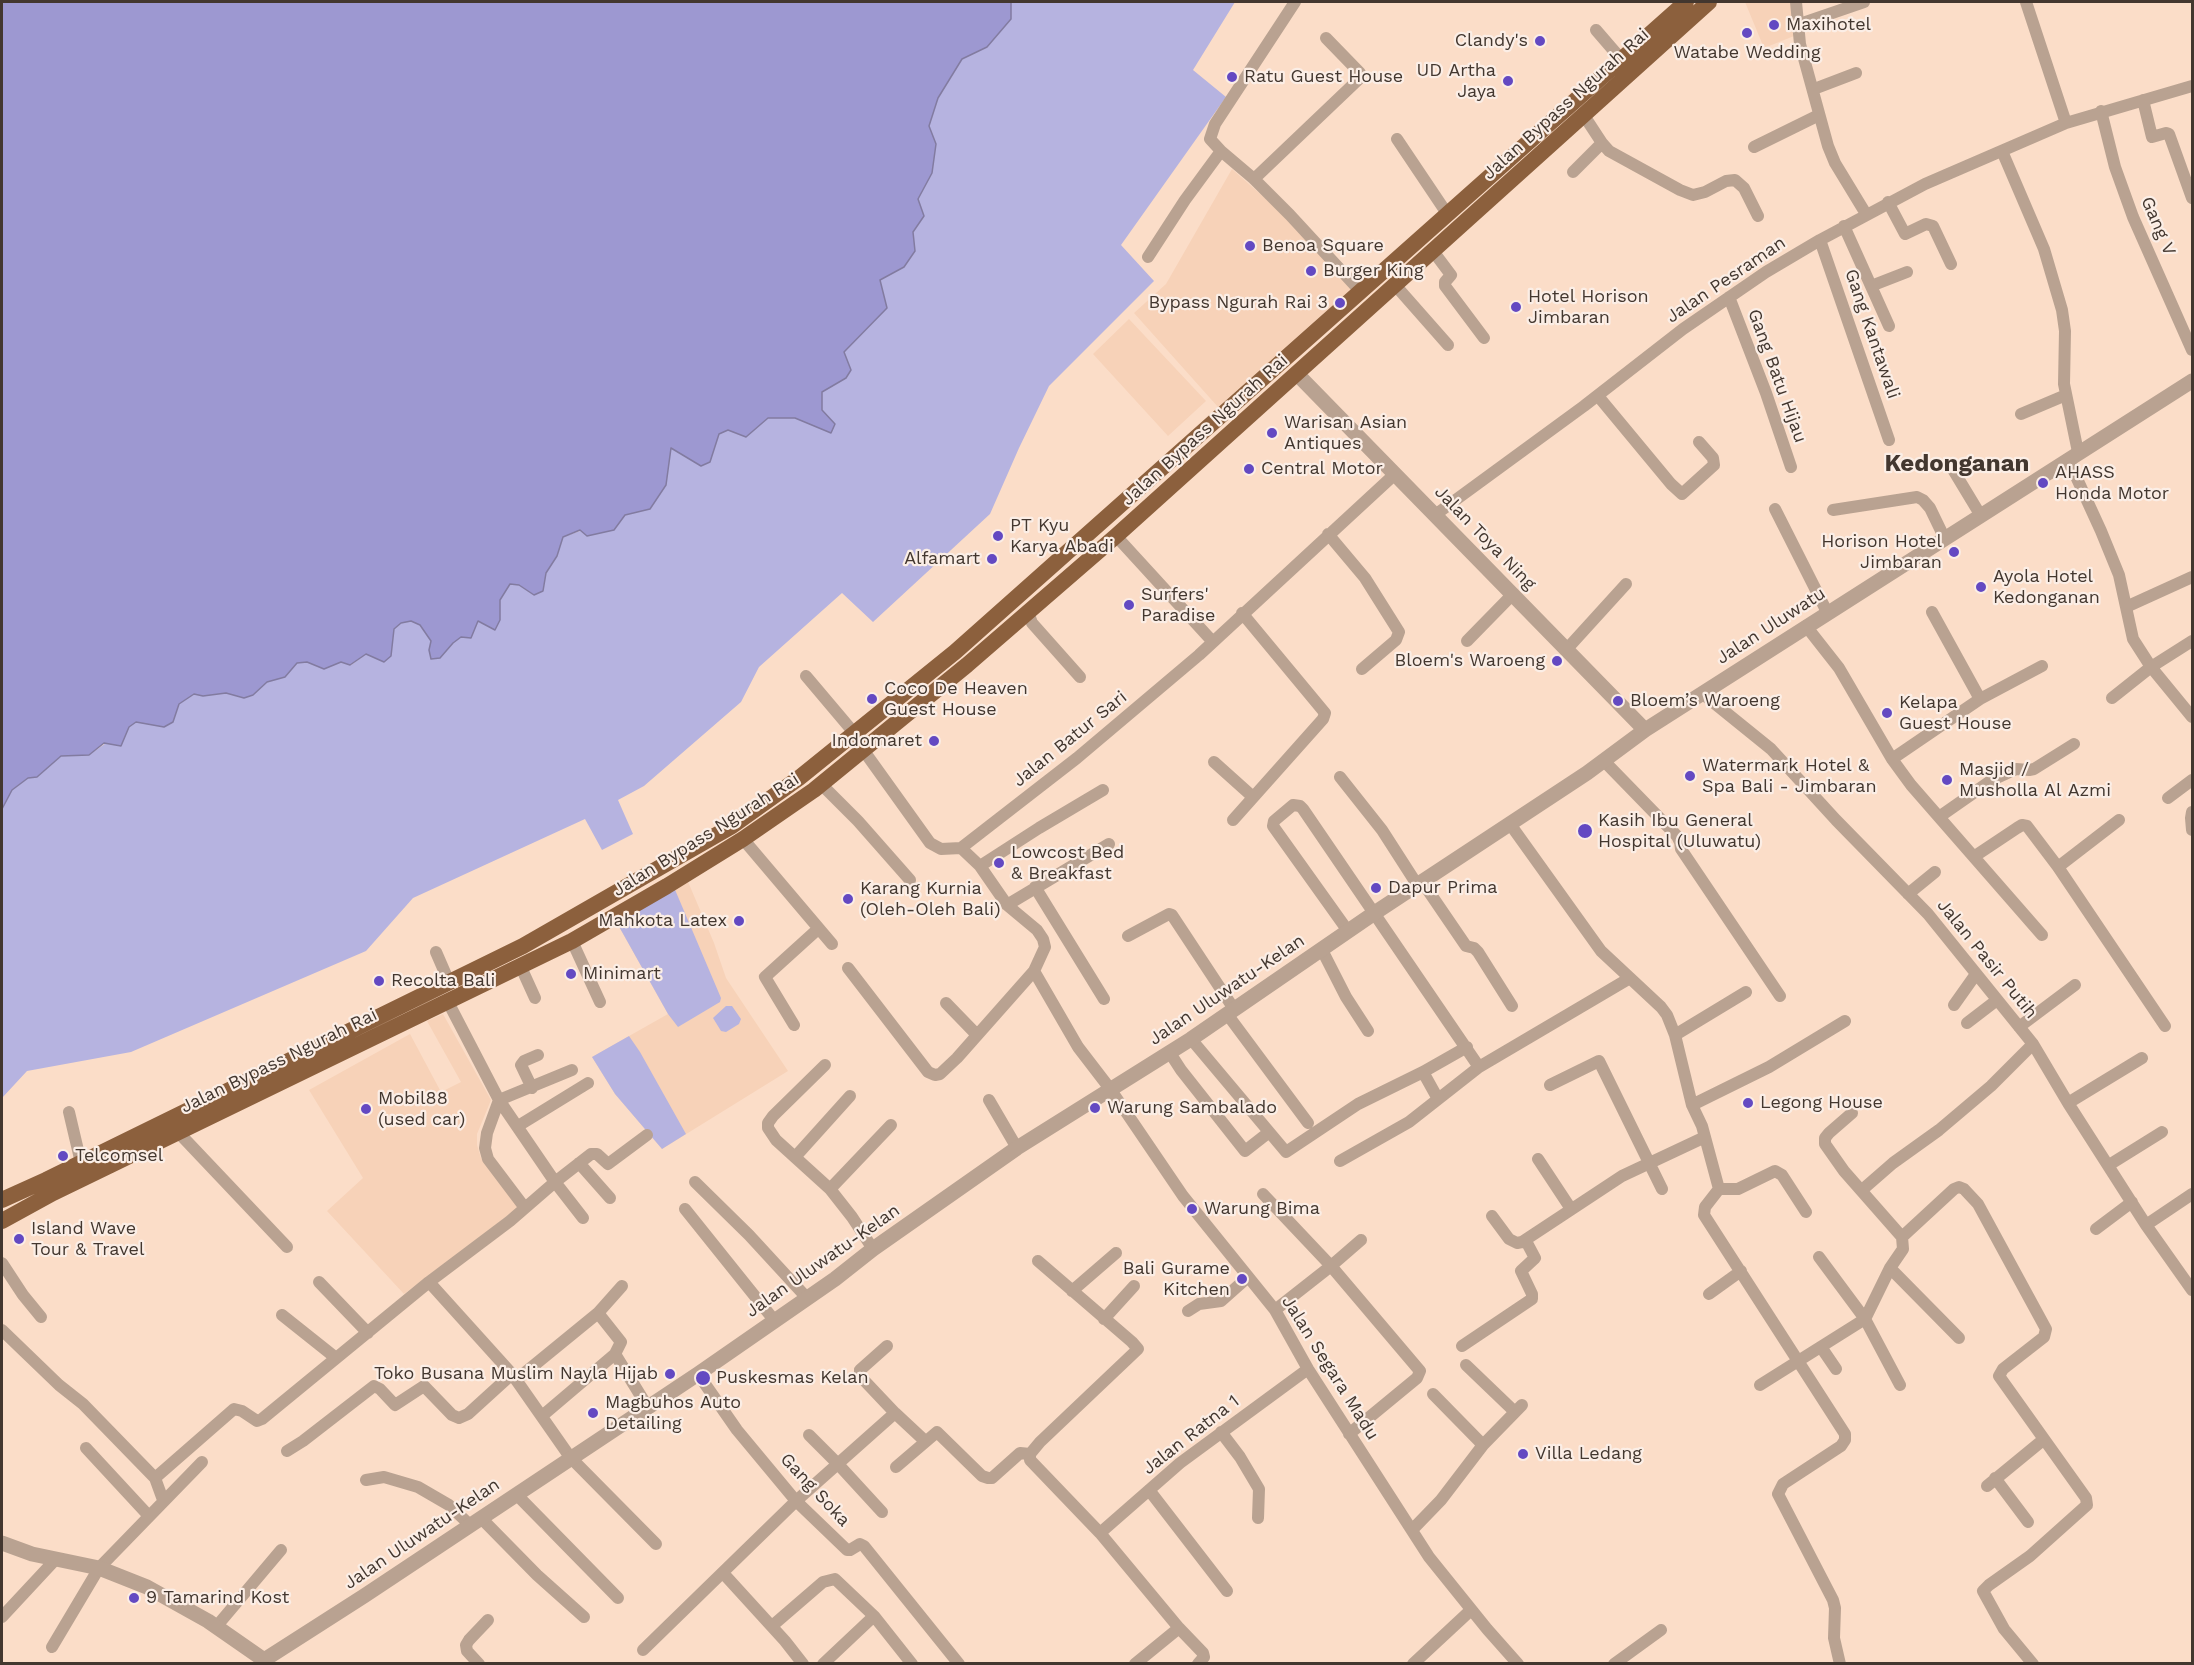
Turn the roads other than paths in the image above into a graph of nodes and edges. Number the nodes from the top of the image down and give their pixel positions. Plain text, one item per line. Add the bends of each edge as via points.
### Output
1 (1295, 2) edge
2 (1710, 2) edge
3 (1796, 2) edge
4 (1864, 2) edge
5 (2026, 2) edge
6 (1689, 6) edge
7 (1797, 25) junction
8 (1596, 30) dead end
9 (1326, 38) dead end
10 (1621, 59) junction
11 (1856, 73) dead end
12 (2193, 86) edge
13 (1814, 89) junction
14 (2142, 100) junction
15 (2101, 111) junction
16 (1583, 114) junction
17 (1819, 115) junction
18 (2066, 123) junction
19 (1397, 139) dead end
20 (1602, 143) junction
21 (1754, 147) dead end
22 (1221, 151) junction
23 (2002, 152) junction
24 (1573, 172) dead end
25 (1254, 179) junction
26 (2193, 198) edge
27 (1888, 202) junction
28 (1866, 214) junction
29 (1448, 215) junction
30 (1758, 216) dead end
31 (1844, 226) junction
32 (1820, 240) junction
33 (1433, 251) junction
34 (1148, 257) dead end
35 (1951, 264) dead end
36 (1907, 272) dead end
37 (1396, 286) junction
38 (1872, 286) junction
39 (1361, 292) junction
40 (1729, 297) junction
41 (1889, 326) dead end
42 (1484, 338) dead end
43 (1448, 345) dead end
44 (2193, 350) edge
45 (1285, 360) junction
46 (1297, 374) junction
47 (2193, 381) edge
48 (2066, 395) junction
49 (1598, 396) junction
50 (2021, 414) dead end
51 (1889, 440) dead end
52 (1699, 442) dead end
53 (2073, 455) junction
54 (1791, 467) dead end
55 (1952, 468) dead end
56 (1395, 474) junction
57 (1774, 510) dead end
58 (1833, 510) dead end
59 (1434, 515) junction
60 (1981, 516) junction
61 (1328, 534) junction
62 (1116, 536) junction
63 (1944, 537) junction
64 (2193, 577) edge
65 (1626, 584) dead end
66 (1512, 595) junction
67 (2126, 607) junction
68 (1028, 612) junction
69 (1827, 612) junction
70 (1932, 612) dead end
71 (1242, 613) junction
72 (1806, 626) junction
73 (1467, 641) dead end
74 (2193, 641) edge
75 (1213, 642) junction
76 (1566, 650) junction
77 (2042, 666) dead end
78 (2151, 667) junction
79 (1362, 669) dead end
80 (806, 676) dead end
81 (1080, 677) dead end
82 (1703, 694) junction
83 (2112, 698) dead end
84 (1980, 699) junction
85 (2193, 717) edge
86 (1645, 730) junction
87 (855, 734) junction
88 (2074, 744) dead end
89 (864, 751) junction
90 (1892, 759) junction
91 (1604, 761) junction
92 (1214, 762) dead end
93 (1340, 777) dead end
94 (2193, 780) edge
95 (821, 784) junction
96 (1103, 790) dead end
97 (1253, 797) junction
98 (2168, 798) dead end
99 (2193, 812) edge
100 (1939, 817) junction
101 (1233, 820) dead end
102 (2119, 820) dead end
103 (1510, 824) junction
104 (2193, 830) edge
105 (743, 839) junction
106 (1109, 843) dead end
107 (961, 848) junction
108 (1975, 856) junction
109 (980, 866) junction
110 (2058, 867) junction
111 (1935, 872) dead end
112 (910, 880) dead end
113 (1420, 884) junction
114 (1035, 887) junction
115 (1908, 894) junction
116 (1007, 905) junction
117 (1373, 914) junction
118 (818, 929) junction
119 (1348, 931) junction
120 (2042, 935) dead end
121 (1128, 936) dead end
122 (572, 940) junction
123 (832, 945) dead end
124 (1322, 950) junction
125 (436, 952) dead end
126 (520, 965) junction
127 (848, 968) dead end
128 (1034, 971) junction
129 (1976, 974) junction
130 (1630, 978) junction
131 (449, 982) junction
132 (2075, 985) dead end
133 (1746, 992) dead end
134 (1780, 996) dead end
135 (534, 998) dead end
136 (1104, 999) dead end
137 (447, 1000) junction
138 (1997, 1000) junction
139 (600, 1002) dead end
140 (946, 1003) dead end
141 (1954, 1005) dead end
142 (1512, 1006) dead end
143 (1230, 1011) junction
144 (1845, 1021) dead end
145 (1967, 1023) dead end
146 (794, 1025) dead end
147 (2165, 1026) dead end
148 (2019, 1027) junction
149 (1368, 1031) dead end
150 (977, 1035) junction
151 (1675, 1035) junction
152 (1191, 1039) junction
153 (2034, 1044) junction
154 (1467, 1047) junction
155 (1170, 1053) junction
156 (538, 1054) dead end
157 (2142, 1058) dead end
158 (825, 1065) dead end
159 (1479, 1067) junction
160 (572, 1070) dead end
161 (1422, 1072) junction
162 (588, 1083) dead end
163 (1550, 1085) dead end
164 (532, 1088) junction
165 (1111, 1090) junction
166 (850, 1096) dead end
167 (1438, 1099) junction
168 (499, 1100) junction
169 (989, 1100) dead end
170 (2068, 1103) junction
171 (1692, 1105) junction
172 (69, 1112) dead end
173 (1852, 1113) dead end
174 (1308, 1124) dead end
175 (891, 1125) dead end
176 (518, 1126) junction
177 (178, 1132) junction
178 (2162, 1132) dead end
179 (1268, 1133) junction
180 (647, 1135) dead end
181 (1705, 1137) junction
182 (1017, 1148) junction
183 (796, 1156) junction
184 (1538, 1159) dead end
185 (1340, 1161) dead end
186 (81, 1162) junction
187 (1649, 1162) junction
188 (579, 1163) junction
189 (2109, 1165) junction
190 (555, 1182) junction
191 (695, 1182) dead end
192 (49, 1187) junction
193 (830, 1189) junction
194 (1662, 1189) dead end
195 (1719, 1190) junction
196 (1862, 1190) junction
197 (1263, 1194) dead end
198 (2193, 1194) edge
199 (610, 1198) dead end
200 (2, 1200) edge
201 (2132, 1202) junction
202 (525, 1208) junction
203 (686, 1209) dead end
204 (1571, 1209) junction
205 (1806, 1212) dead end
206 (1492, 1215) dead end
207 (583, 1218) dead end
208 (2, 1221) edge
209 (2146, 1225) junction
210 (2096, 1229) dead end
211 (1902, 1237) junction
212 (1361, 1240) dead end
213 (1526, 1241) junction
214 (288, 1247) dead end
215 (873, 1249) junction
216 (1116, 1253) dead end
217 (1819, 1257) dead end
218 (1038, 1261) dead end
219 (2, 1263) edge
220 (1331, 1266) junction
221 (1890, 1268) junction
222 (1741, 1271) junction
223 (2188, 1275) edge
224 (1248, 1277) junction
225 (319, 1282) dead end
226 (429, 1282) junction
227 (622, 1286) dead end
228 (1134, 1286) dead end
229 (2193, 1290) edge
230 (1072, 1291) junction
231 (1709, 1294) dead end
232 (807, 1298) junction
233 (1275, 1310) junction
234 (1188, 1311) dead end
235 (598, 1313) junction
236 (282, 1315) dead end
237 (41, 1317) dead end
238 (1104, 1319) junction
239 (1865, 1319) junction
240 (774, 1320) junction
241 (2, 1330) edge
242 (368, 1333) junction
243 (1959, 1338) dead end
244 (887, 1346) dead end
245 (1462, 1346) dead end
246 (1821, 1347) junction
247 (615, 1354) junction
248 (336, 1358) junction
249 (1798, 1360) junction
250 (1466, 1365) dead end
251 (1308, 1369) junction
252 (1836, 1369) dead end
253 (698, 1374) junction
254 (514, 1377) junction
255 (1760, 1385) dead end
256 (1900, 1386) dead end
257 (1433, 1394) dead end
258 (647, 1406) junction
259 (895, 1413) junction
260 (542, 1416) junction
261 (1221, 1432) junction
262 (1348, 1434) junction
263 (809, 1435) dead end
264 (2043, 1440) junction
265 (925, 1441) junction
266 (1483, 1445) junction
267 (86, 1448) dead end
268 (287, 1451) dead end
269 (1030, 1454) junction
270 (570, 1457) junction
271 (202, 1462) dead end
272 (837, 1463) junction
273 (896, 1467) dead end
274 (155, 1478) junction
275 (366, 1480) dead end
276 (1149, 1490) junction
277 (516, 1494) junction
278 (163, 1500) junction
279 (796, 1501) junction
280 (882, 1512) dead end
281 (148, 1515) junction
282 (1258, 1518) dead end
283 (476, 1522) junction
284 (2028, 1522) dead end
285 (1412, 1530) junction
286 (1100, 1533) junction
287 (2, 1543) edge
288 (656, 1544) dead end
289 (281, 1550) dead end
290 (55, 1560) junction
291 (99, 1568) junction
292 (723, 1573) junction
293 (1227, 1591) dead end
294 (618, 1598) dead end
295 (1471, 1610) junction
296 (874, 1616) junction
297 (2, 1617) edge
298 (584, 1617) dead end
299 (488, 1620) dead end
300 (772, 1626) junction
301 (216, 1627) junction
302 (1179, 1628) junction
303 (1661, 1630) dead end
304 (52, 1647) dead end
305 (643, 1650) dead end
306 (264, 1662) edge
307 (479, 1664) edge
308 (803, 1664) edge
309 (823, 1664) edge
310 (912, 1664) edge
311 (959, 1664) edge
312 (1135, 1664) edge
313 (1198, 1664) edge
314 (1413, 1664) edge
315 (1518, 1664) edge
316 (1614, 1664) edge
317 (1840, 1664) edge
318 (2033, 1664) edge

1 - 22 street via 1215,124 1210,139
2 - 6 highway, Jalan Bypass Ngurah Rai
3 - 7 street
4 - 7 street
5 - 18 street
6 - 10 highway, Jalan Bypass Ngurah Rai
6 - 16 highway, Jalan Bypass Ngurah Rai
7 - 13 street
8 - 10 street
9 - 25 street via 1360,73 1360,78
10 - 29 highway, Jalan Bypass Ngurah Rai
11 - 13 street
12 - 14 street, Jalan Pesraman
13 - 17 street
14 - 15 street, Jalan Pesraman
14 - 26 street via 2152,136 2169,134
15 - 18 street, Jalan Pesraman
15 - 44 street, Gang V via 2133,217
16 - 20 street
16 - 33 highway, Jalan Bypass Ngurah Rai
17 - 21 street
17 - 28 street via 1835,163
18 - 23 street, Jalan Pesraman
19 - 29 street
20 - 24 street
20 - 30 street via 1693,195 1735,180 1744,188
22 - 25 street
22 - 34 street
23 - 27 street, Jalan Pesraman
23 - 48 street via 2047,259 2062,310
25 - 39 street
27 - 28 street, Jalan Pesraman
27 - 35 street via 1905,234 1926,224 1933,226
28 - 31 street, Jalan Pesraman
29 - 39 highway, Jalan Bypass Ngurah Rai
31 - 32 street, Jalan Pesraman
31 - 38 street
32 - 40 street, Jalan Pesraman
32 - 51 street, Gang Kantawali
33 - 37 highway, Jalan Bypass Ngurah Rai
33 - 42 street via 1451,275 1445,286
36 - 38 street
37 - 43 street
37 - 46 highway, Jalan Bypass Ngurah Rai
38 - 41 street
39 - 45 highway, Jalan Bypass Ngurah Rai
40 - 49 street, Jalan Pesraman
40 - 54 street, Gang Batu Hijau
45 - 46 highway
45 - 87 highway, Jalan Bypass Ngurah Rai via 955,652
46 - 56 street, Jalan Toya Ning
46 - 62 highway, Jalan Bypass Ngurah Rai
47 - 53 street, Jalan Uluwatu
48 - 50 street
48 - 53 street
49 - 52 street via 1682,494 1714,465
49 - 59 street, Jalan Pesraman
53 - 60 street, Jalan Uluwatu
53 - 67 street via 2119,575
55 - 60 street
56 - 59 street, Jalan Toya Ning
56 - 61 street, Jalan Batur Sari
57 - 69 street
58 - 63 street via 1917,497 1930,508
59 - 66 street, Jalan Toya Ning
60 - 63 street, Jalan Uluwatu
61 - 71 street, Jalan Batur Sari
61 - 79 street via 1365,578 1399,632 1396,640
62 - 68 highway, Jalan Bypass Ngurah Rai
62 - 75 street
63 - 69 street, Jalan Uluwatu
64 - 67 street
65 - 76 street
66 - 73 street
66 - 76 street, Jalan Toya Ning
67 - 78 street via 2133,639
68 - 81 street via 1032,623
68 - 89 highway, Jalan Bypass Ngurah Rai
69 - 72 street, Jalan Uluwatu
70 - 84 street
71 - 75 street, Jalan Batur Sari
71 - 97 street via 1325,713
72 - 82 street, Jalan Uluwatu
72 - 90 street via 1852,688
74 - 78 street
75 - 107 street, Jalan Batur Sari via 1077,758
76 - 86 street, Jalan Toya Ning
77 - 84 street
78 - 83 street
78 - 85 street
80 - 87 street
82 - 86 street, Jalan Uluwatu
82 - 115 street, Jalan Pasir Putih via 1771,749
84 - 90 street
86 - 91 street, Jalan Uluwatu-Kelan
87 - 131 highway, Jalan Bypass Ngurah Rai via 732,826 523,946
88 - 100 street via 2034,769 2017,768 1992,780
89 - 95 highway, Jalan Bypass Ngurah Rai
89 - 107 street via 930,843 941,849
90 - 100 street
91 - 103 street, Jalan Uluwatu-Kelan
91 - 134 street via 1677,836 1681,849
92 - 97 street
93 - 113 street
94 - 98 street
95 - 105 highway, Jalan Bypass Ngurah Rai
95 - 112 street
96 - 109 street
97 - 101 street
99 - 104 street
100 - 108 street
102 - 110 street
103 - 113 street, Jalan Uluwatu-Kelan
103 - 130 street via 1594,943
105 - 118 street
105 - 122 highway, Jalan Bypass Ngurah Rai
106 - 114 street
107 - 109 street
108 - 110 street via 2024,825
108 - 120 street
109 - 116 street
110 - 147 street
111 - 115 street
113 - 117 street, Jalan Uluwatu-Kelan
113 - 142 street via 1466,946 1478,952
114 - 116 street
114 - 136 street
115 - 129 street, Jalan Pasir Putih
116 - 128 street via 1043,939 1044,951
117 - 119 street, Jalan Uluwatu-Kelan
117 - 119 street via 1303,809 1298,805 1291,807 1274,821 1274,827
117 - 154 street
118 - 123 street
118 - 146 street via 765,977
119 - 124 street, Jalan Uluwatu-Kelan
121 - 143 street via 1169,914 1174,916
122 - 126 highway, Jalan Bypass Ngurah Rai
122 - 139 street
124 - 143 street, Jalan Uluwatu-Kelan
124 - 149 street
125 - 131 street
126 - 135 street
126 - 137 highway, Jalan Bypass Ngurah Rai
127 - 150 street via 932,1074 940,1074
128 - 150 street
128 - 165 street via 1078,1047
129 - 138 street, Jalan Pasir Putih
129 - 141 street
130 - 151 street via 1665,1012
130 - 159 street
131 - 186 highway, Jalan Bypass Ngurah Rai
132 - 148 street
133 - 151 street
137 - 168 street
137 - 177 highway, Jalan Bypass Ngurah Rai
138 - 145 street
138 - 148 street, Jalan Pasir Putih
140 - 150 street
143 - 152 street, Jalan Uluwatu-Kelan
143 - 174 street
144 - 171 street via 1770,1067
148 - 153 street, Jalan Pasir Putih
151 - 171 street
152 - 155 street, Jalan Uluwatu-Kelan
152 - 179 street
153 - 170 street, Jalan Pasir Putih
153 - 196 street via 1985,1091
154 - 159 street
154 - 161 street
155 - 165 street, Jalan Uluwatu-Kelan
155 - 179 street via 1245,1151
156 - 164 street via 521,1065
157 - 170 street
158 - 183 street via 768,1123 771,1134
159 - 167 street
160 - 164 street
161 - 167 street
161 - 179 street via 1329,1121 1286,1152
162 - 176 street
163 - 187 street via 1599,1061
164 - 168 street
165 - 182 street, Jalan Uluwatu-Kelan
165 - 224 street, Jalan Segara Madu via 1183,1196
166 - 183 street
167 - 185 street via 1409,1122
168 - 176 street
168 - 202 street via 487,1133 486,1154
169 - 182 street
170 - 189 street, Jalan Pasir Putih
171 - 181 street
172 - 186 street
173 - 196 street via 1829,1133 1825,1144
175 - 193 street
176 - 190 street
177 - 192 highway, Jalan Bypass Ngurah Rai
177 - 214 street
178 - 189 street
180 - 188 street via 610,1164 593,1153
181 - 187 street
181 - 195 street
182 - 215 street, Jalan Uluwatu-Kelan
183 - 193 street
184 - 204 street
186 - 192 highway, Jalan Bypass Ngurah Rai
187 - 194 street
187 - 204 street
188 - 190 street
188 - 199 street
189 - 201 street, Jalan Pasir Putih
190 - 202 street
190 - 207 street
191 - 232 street
192 - 200 highway, Jalan Bypass Ngurah Rai
192 - 208 highway, Jalan Bypass Ngurah Rai
193 - 215 street
195 - 205 street via 1738,1189 1775,1171
195 - 222 street via 1704,1215
196 - 211 street
197 - 220 street
198 - 209 street
201 - 209 street, Jalan Pasir Putih
201 - 210 street
202 - 226 street
203 - 240 street
204 - 213 street
206 - 213 street via 1512,1241
209 - 223 street, Jalan Pasir Putih
211 - 221 street via 1903,1249
211 - 264 street via 1957,1188 1965,1189 1978,1204 2046,1329 2044,1337 1999,1376
212 - 220 street
213 - 245 street via 1535,1257 1521,1271 1532,1299
215 - 232 street, Jalan Uluwatu-Kelan
216 - 230 street
217 - 239 street
218 - 230 street
219 - 237 street
220 - 233 street
220 - 262 street via 1420,1372
221 - 239 street
221 - 243 street
222 - 231 street
222 - 249 street
223 - 229 street, Jalan Pasir Putih
224 - 233 street, Jalan Segara Madu
224 - 234 street via 1221,1301 1198,1304
225 - 242 street
226 - 242 street
226 - 254 street
227 - 235 street
228 - 238 street
230 - 238 street
232 - 240 street, Jalan Uluwatu-Kelan
233 - 251 street, Jalan Segara Madu
235 - 247 street via 621,1341
235 - 254 street
236 - 248 street
238 - 269 street via 1137,1346 1137,1351
239 - 246 street
239 - 256 street
240 - 253 street, Jalan Uluwatu-Kelan
241 - 274 street
242 - 248 street
244 - 259 street via 859,1373
246 - 249 street
246 - 252 street
247 - 258 street
247 - 260 street
248 - 274 street via 262,1419 234,1409
249 - 255 street
249 - 317 street via 1846,1437 1841,1446 1783,1484 1778,1494 1833,1600 1834,1638
250 - 266 street via 1518,1408
251 - 261 street, Jalan Ratna 1
251 - 262 street, Jalan Segara Madu
253 - 258 street, Jalan Uluwatu-Kelan
253 - 279 street, Gang Soka via 737,1430
254 - 260 street
254 - 268 street via 459,1418 424,1386 395,1405 374,1386
257 - 266 street
258 - 270 street, Jalan Uluwatu-Kelan
259 - 265 street
259 - 272 street
260 - 270 street
261 - 276 street, Jalan Ratna 1
261 - 282 street via 1259,1489
262 - 285 street, Jalan Segara Madu
263 - 272 street
264 - 284 street via 1991,1482
264 - 318 street via 2086,1498 2087,1507 1983,1591 2004,1629
265 - 269 street via 939,1433 988,1478 1020,1453
265 - 273 street
266 - 285 street via 1441,1500
267 - 281 street
269 - 286 street via 1032,1463
270 - 277 street, Jalan Uluwatu-Kelan
270 - 288 street
271 - 278 street
272 - 279 street
272 - 280 street
274 - 278 street
275 - 283 street via 384,1477 418,1487
276 - 286 street, Jalan Ratna 1
276 - 293 street
277 - 283 street, Jalan Uluwatu-Kelan
277 - 294 street
278 - 281 street
279 - 292 street
279 - 311 street, Gang Soka via 848,1550 864,1546
281 - 291 street
283 - 298 street
283 - 306 street, Jalan Uluwatu-Kelan
285 - 295 street, Jalan Segara Madu
286 - 302 street
287 - 290 street, Jalan Uluwatu-Kelan
289 - 301 street
290 - 291 street, Jalan Uluwatu-Kelan
290 - 297 street
291 - 301 street, Jalan Uluwatu-Kelan via 147,1587
291 - 304 street
292 - 300 street
292 - 305 street
295 - 314 street
295 - 315 street, Jalan Segara Madu
296 - 300 street via 833,1579 824,1582
296 - 309 street
296 - 310 street
299 - 307 street via 467,1643 467,1651
300 - 308 street
301 - 306 street, Jalan Uluwatu-Kelan
302 - 312 street
302 - 313 street via 1204,1654
303 - 316 street

